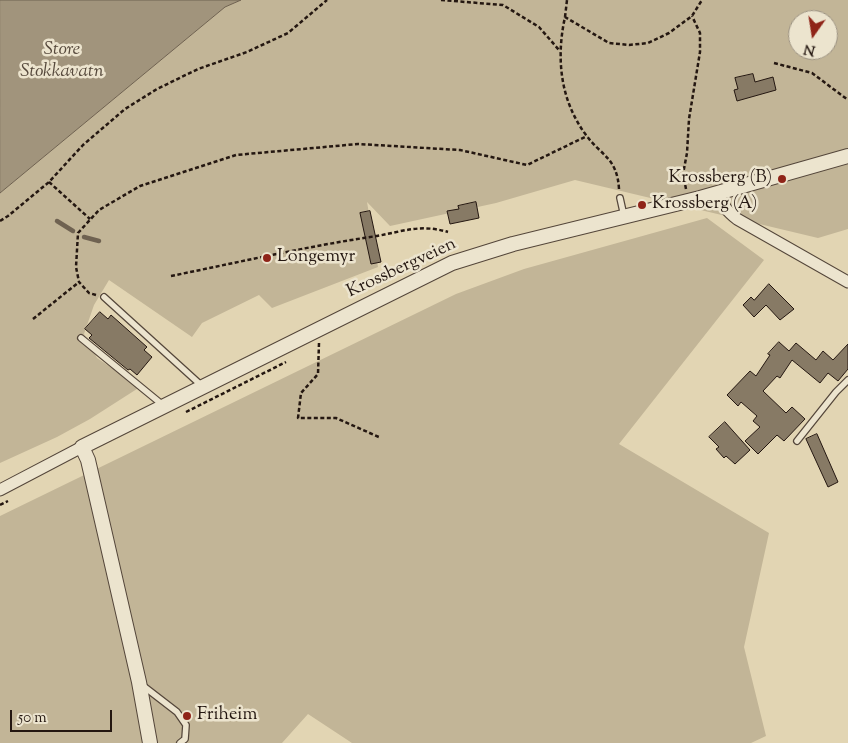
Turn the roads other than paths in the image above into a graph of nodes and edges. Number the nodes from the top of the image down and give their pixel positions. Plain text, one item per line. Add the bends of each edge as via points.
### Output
1 (848, 156) edge
2 (718, 192) junction
3 (620, 198) road end
4 (624, 216) junction
5 (848, 282) edge
6 (104, 297) road end
7 (81, 338) dead end
8 (848, 380) edge
9 (204, 387) junction
10 (164, 406) junction
11 (797, 441) dead end
12 (82, 447) junction
13 (0, 490) edge
14 (139, 682) junction
15 (150, 743) edge
16 (180, 743) edge

1 - 2 street, Krossbergveien
2 - 4 street, Krossbergveien
2 - 5 street via 722,204 737,220
3 - 4 lane
4 - 9 street, Krossbergveien via 452,263
6 - 9 lane
7 - 10 lane
8 - 11 lane
9 - 10 street, Krossbergveien
10 - 12 street, Krossbergveien
12 - 13 street, Krossbergveien
12 - 14 street via 88,460
14 - 15 street
14 - 16 lane via 177,712 186,725 185,739

